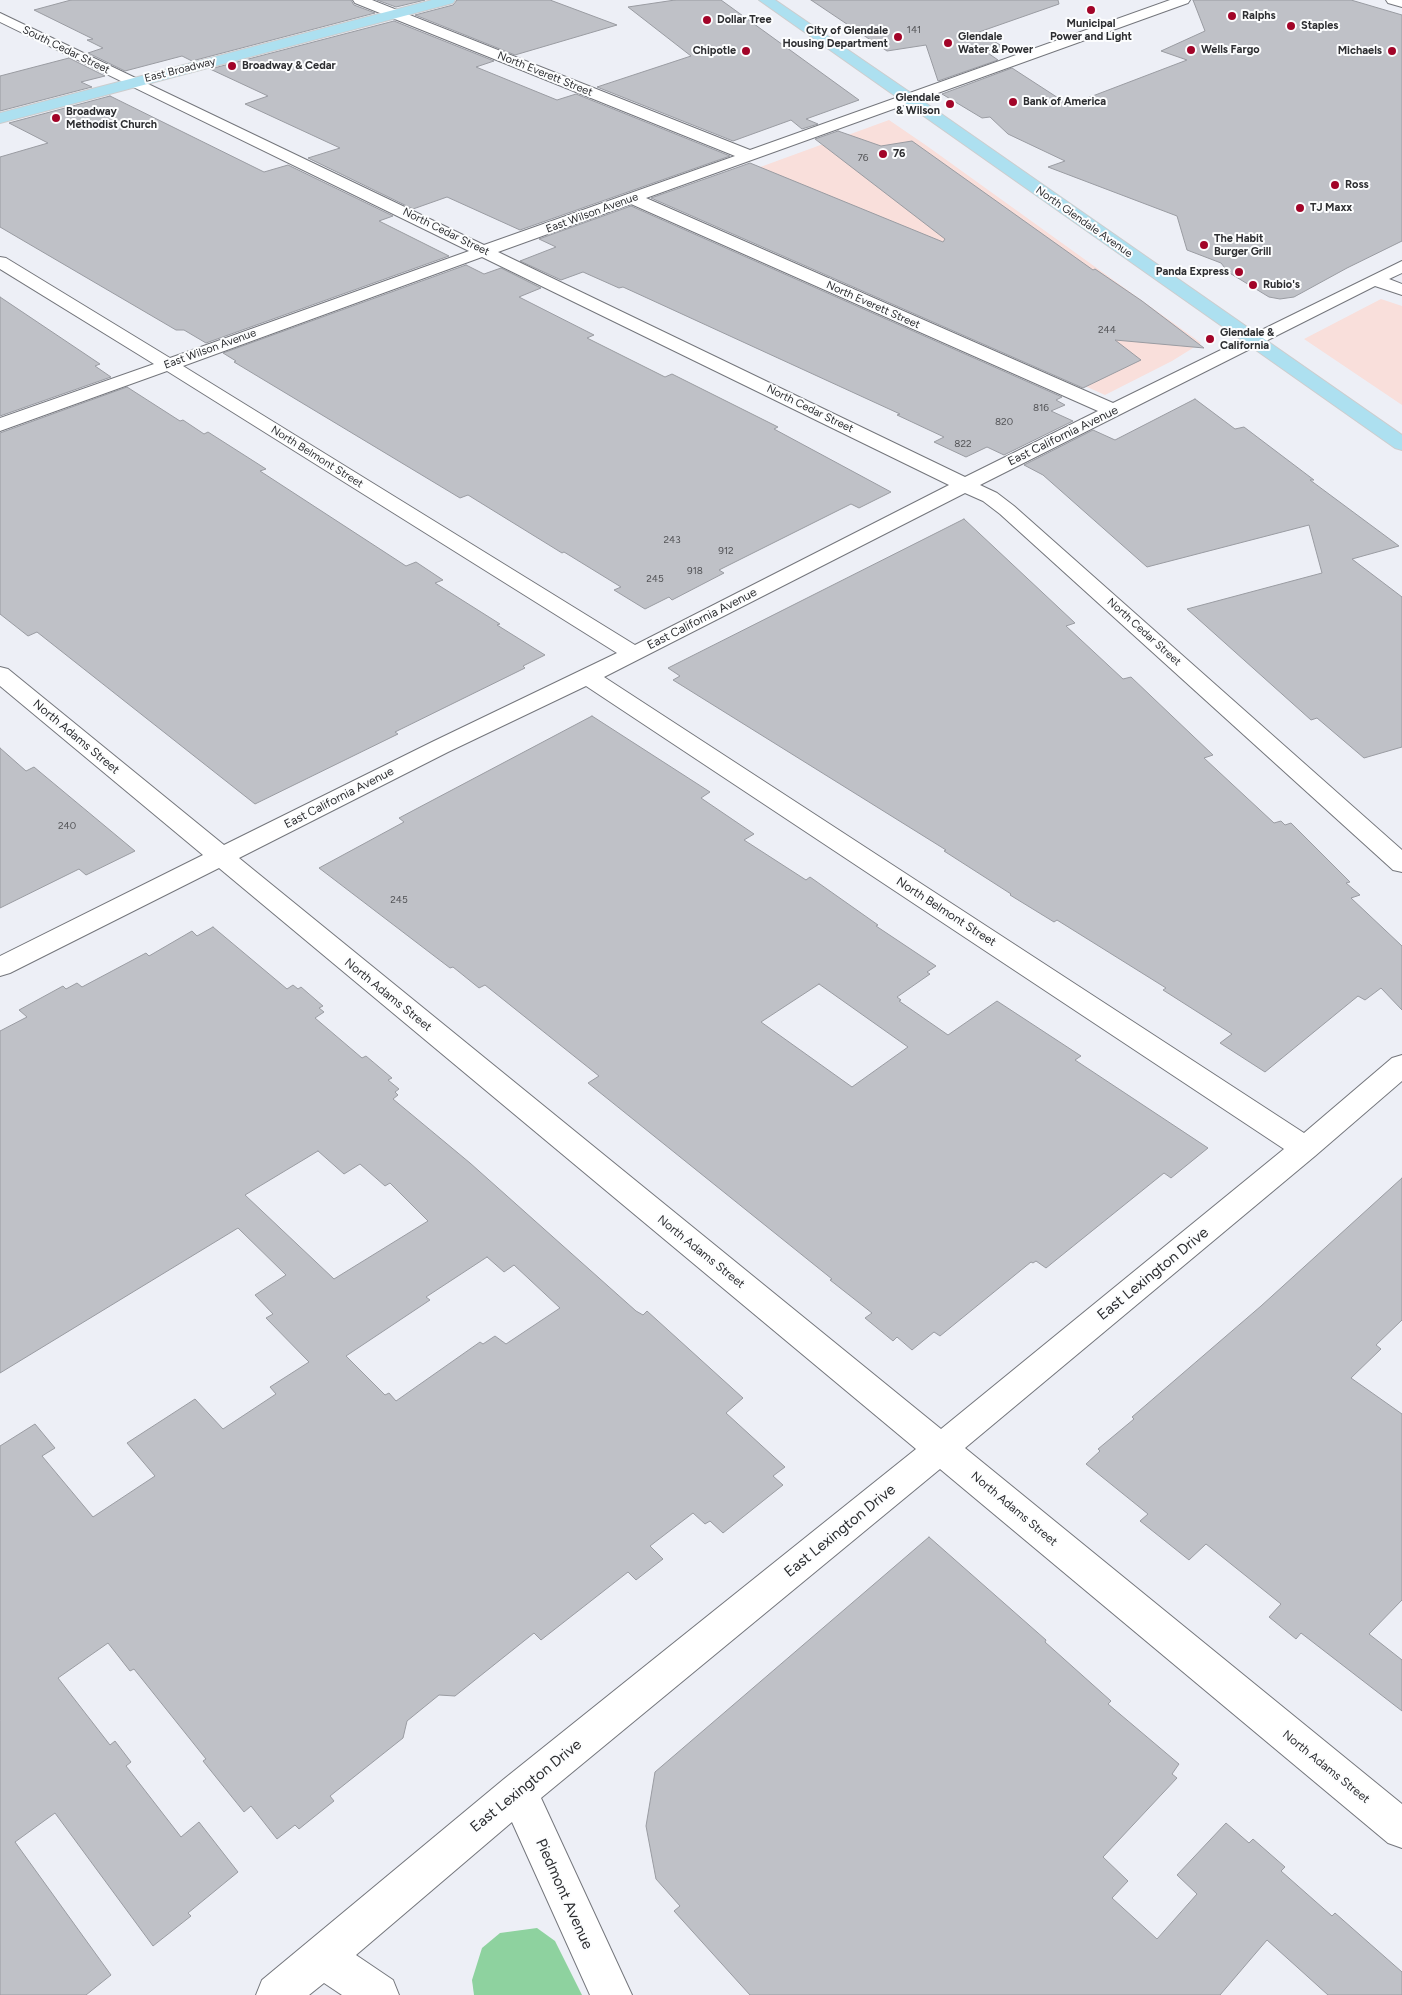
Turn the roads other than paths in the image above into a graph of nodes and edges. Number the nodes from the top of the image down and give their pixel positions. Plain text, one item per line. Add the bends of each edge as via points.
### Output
1 (360, 0) edge
2 (448, 0) edge
3 (766, 0) edge
4 (1183, 0) edge
5 (1393, 0) edge
6 (1402, 2) edge
7 (395, 14) junction
8 (0, 17) edge
9 (133, 82) junction
10 (910, 99) junction
11 (0, 118) edge
12 (750, 156) junction
13 (632, 198) junction
14 (484, 251) junction
15 (0, 262) edge
16 (1402, 266) edge
17 (1374, 280) junction
18 (1402, 290) edge
19 (1253, 342) junction
20 (169, 364) junction
21 (1115, 411) junction
22 (0, 425) edge
23 (1402, 444) edge
24 (966, 484) junction
25 (634, 654) junction
26 (0, 674) edge
27 (587, 676) junction
28 (220, 857) junction
29 (1402, 864) edge
30 (0, 967) edge
31 (1402, 1066) edge
32 (1305, 1148) junction
33 (940, 1449) junction
34 (518, 1792) junction
35 (1402, 1829) edge
36 (322, 1957) junction
37 (278, 1995) edge
38 (378, 1995) edge
39 (611, 1995) edge

1 - 7 street, North Everett Street
2 - 7 main road, East Broadway
3 - 10 main road, North Glendale Avenue
4 - 10 street, East Wilson Avenue
5 - 6 street
7 - 9 main road, East Broadway
7 - 12 street, North Everett Street
8 - 9 street, South Cedar Street
9 - 11 main road, East Broadway
9 - 14 street, North Cedar Street
10 - 12 street, East Wilson Avenue
10 - 19 main road, North Glendale Avenue
12 - 13 street, East Wilson Avenue
13 - 14 street, East Wilson Avenue
13 - 21 street, North Everett Street
14 - 20 street, East Wilson Avenue
14 - 24 street, North Cedar Street
15 - 20 street, North Belmont Street
16 - 17 street, East California Avenue
17 - 18 street
17 - 19 street, East California Avenue
19 - 21 street, East California Avenue
19 - 23 main road, North Glendale Avenue
20 - 22 street, East Wilson Avenue
20 - 25 street, North Belmont Street
21 - 24 street, East California Avenue
24 - 25 street, East California Avenue
24 - 29 street, North Cedar Street via 1007,510
25 - 27 street, East California Avenue
26 - 28 street, North Adams Street
27 - 28 street, East California Avenue
27 - 32 street, North Belmont Street
28 - 30 street, East California Avenue
28 - 33 street, North Adams Street
31 - 32 street, East Lexington Drive
32 - 33 street, East Lexington Drive
33 - 34 street, East Lexington Drive
33 - 35 street, North Adams Street
34 - 36 street, East Lexington Drive
34 - 39 street, Piedmont Avenue
36 - 37 street, East Lexington Drive
36 - 38 street

